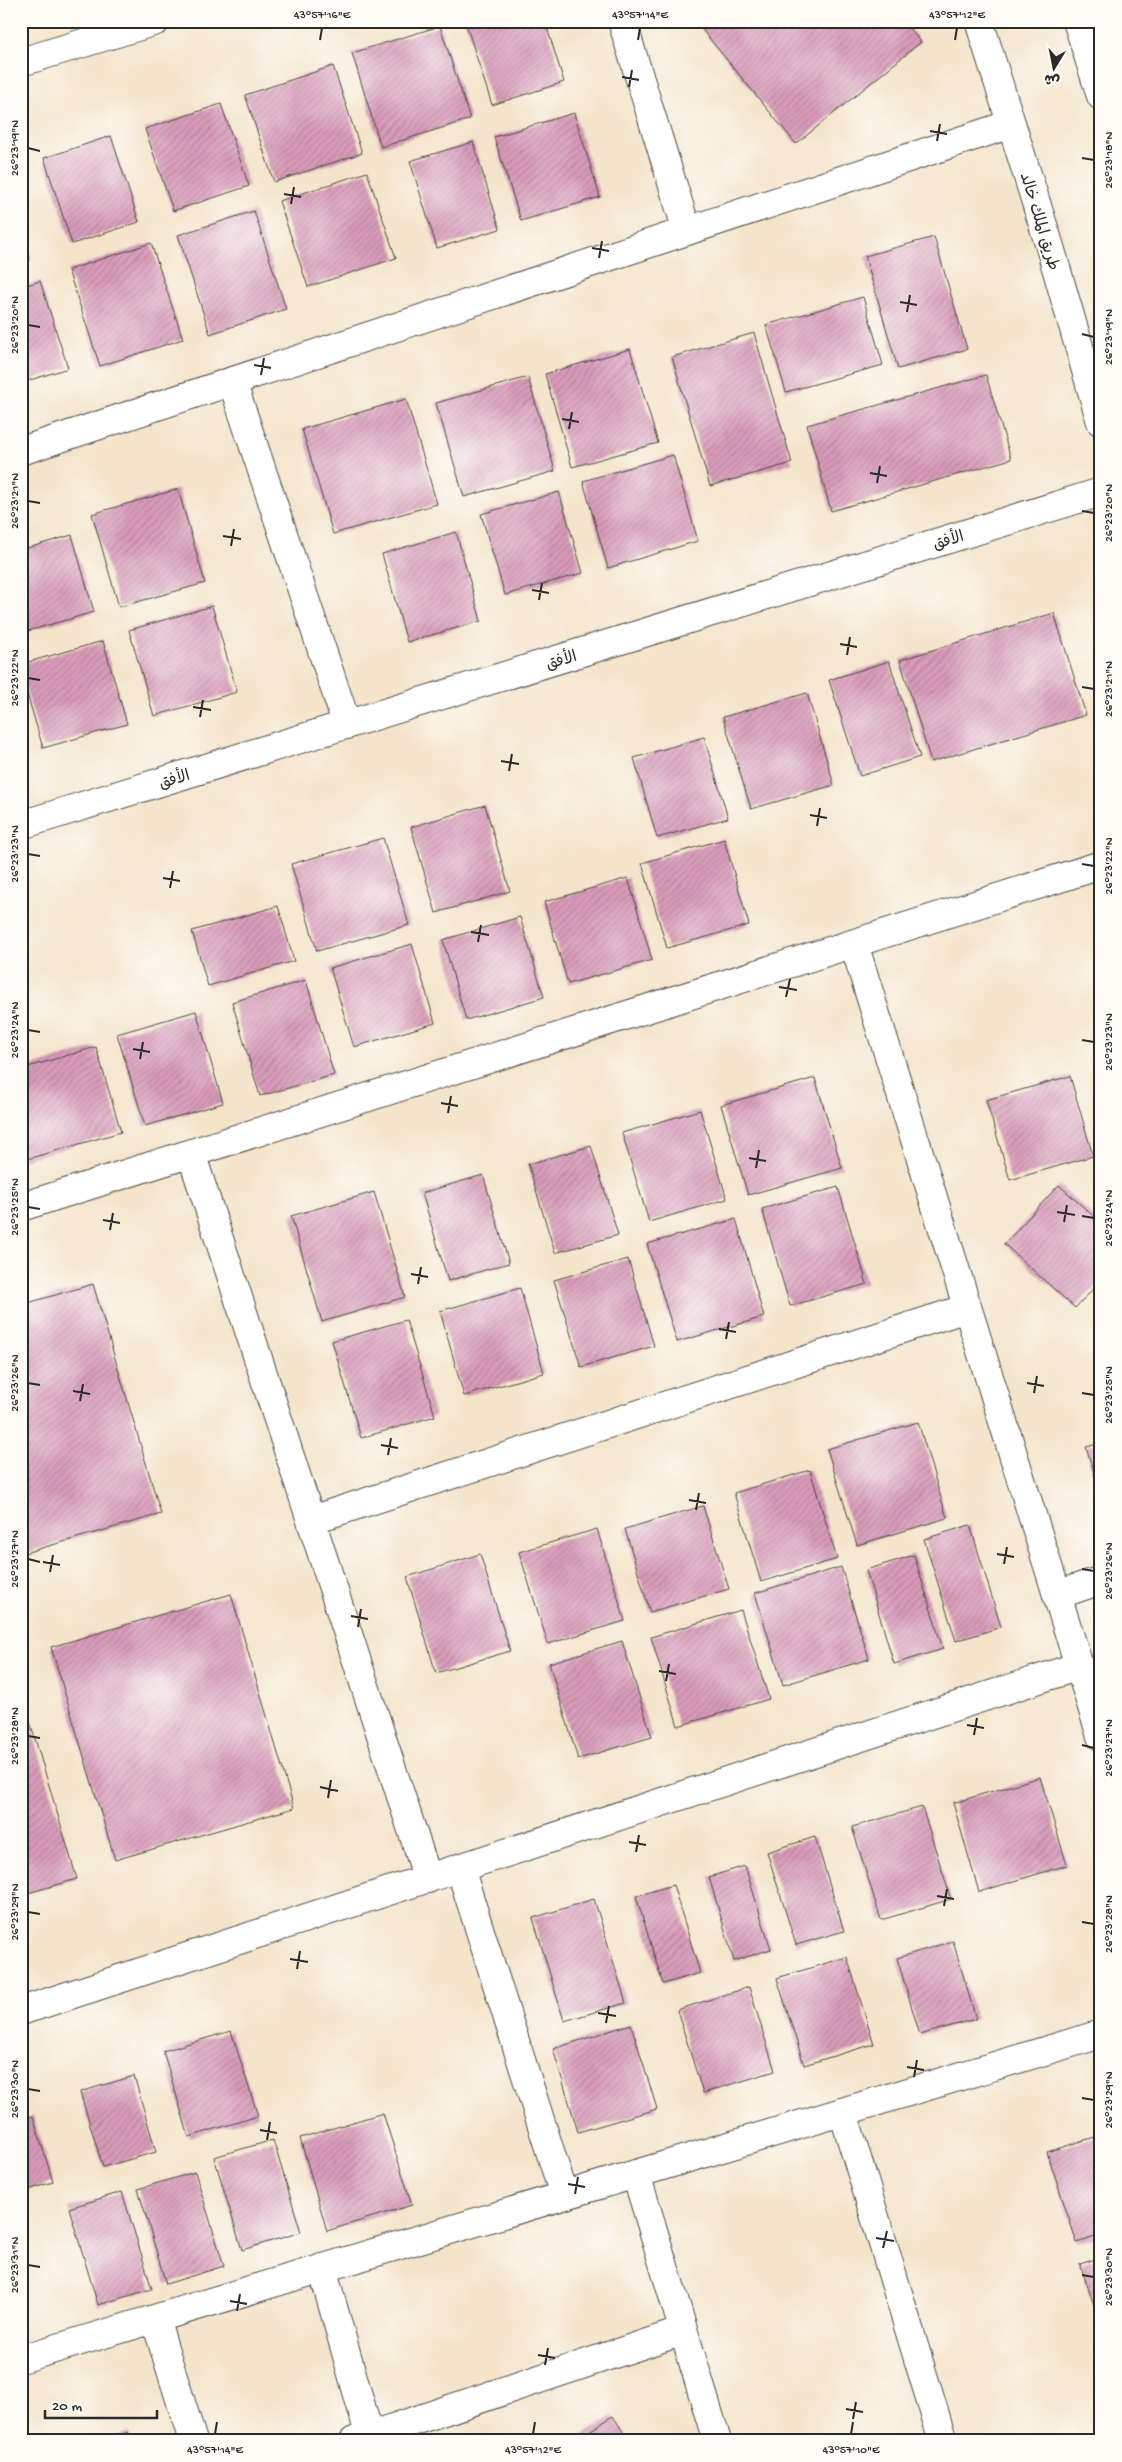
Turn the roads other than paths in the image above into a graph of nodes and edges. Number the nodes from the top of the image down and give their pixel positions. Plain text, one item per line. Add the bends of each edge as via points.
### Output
1 (156, 21) edge
2 (622, 21) edge
3 (979, 21) edge
4 (1078, 21) edge
5 (21, 62) edge
6 (1101, 96) edge
7 (1011, 124) junction
8 (687, 231) junction
9 (232, 381) junction
10 (1101, 422) edge
11 (21, 451) edge
12 (1101, 492) edge
13 (347, 725) junction
14 (21, 825) edge
15 (1101, 866) edge
16 (854, 944) junction
17 (191, 1152) junction
18 (21, 1206) edge
19 (967, 1308) junction
20 (311, 1520) junction
21 (1101, 1580) edge
22 (1057, 1595) junction
23 (1079, 1666) junction
24 (1101, 1736) edge
25 (460, 1868) junction
26 (428, 1879) junction
27 (21, 2011) edge
28 (1101, 2034) edge
29 (843, 2112) junction
30 (636, 2174) junction
31 (564, 2195) junction
32 (322, 2268) junction
33 (155, 2319) junction
34 (683, 2331) junction
35 (21, 2359) edge
36 (365, 2439) edge
37 (193, 2441) edge
38 (716, 2441) edge
39 (943, 2441) edge

1 - 5 street
2 - 8 street
3 - 7 street, طريق الملك خالد
4 - 6 street
7 - 8 street
7 - 10 street, طريق الملك خالد
8 - 9 street
9 - 11 street
9 - 13 street
12 - 13 street, الأفق
13 - 14 street, الأفق
15 - 16 street
16 - 17 street
16 - 19 street
17 - 18 street
17 - 20 street
19 - 20 street
19 - 22 street
20 - 26 street
21 - 22 street
22 - 23 street
23 - 24 street
23 - 25 street
25 - 26 street
25 - 31 street
26 - 27 street
28 - 29 street
29 - 30 street
29 - 39 street
30 - 31 street
30 - 34 street
31 - 32 street
32 - 33 street
32 - 36 street
33 - 35 street
33 - 37 street
34 - 36 street
34 - 38 street

